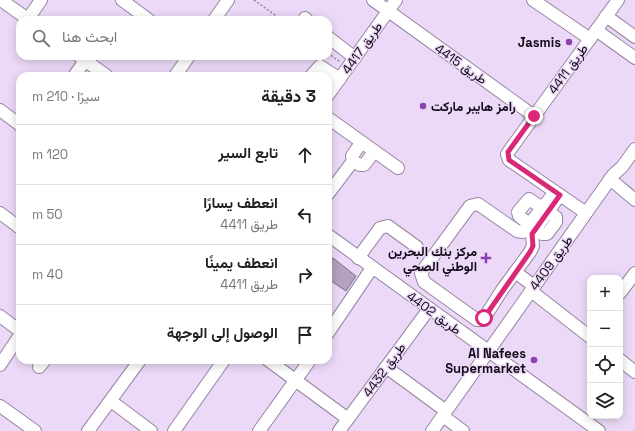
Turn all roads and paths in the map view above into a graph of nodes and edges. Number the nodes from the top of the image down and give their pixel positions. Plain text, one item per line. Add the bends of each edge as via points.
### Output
1 (1, 0) edge
2 (41, 0) edge
3 (122, 0) edge
4 (228, 0) edge
5 (254, 0) edge
6 (373, 0) edge
7 (396, 0) edge
8 (533, 0) edge
9 (618, 0) edge
10 (388, 12) junction
11 (24, 16) edge
12 (30, 16) edge
13 (144, 16) edge
14 (217, 16) edge
15 (276, 16) edge
16 (606, 16) junction
17 (593, 35) junction
18 (635, 37) edge
19 (332, 41) edge
20 (332, 55) edge
21 (635, 58) edge
22 (81, 60) edge
23 (85, 60) edge
24 (186, 60) edge
25 (352, 63) junction
26 (76, 72) edge
27 (101, 72) edge
28 (178, 72) edge
29 (315, 72) edge
30 (329, 72) edge
31 (332, 74) edge
32 (340, 79) junction
33 (332, 90) edge
34 (0, 110) edge
35 (534, 116) junction
36 (332, 121) edge
37 (16, 122) edge
38 (635, 140) edge
39 (362, 143) junction
40 (635, 149) edge
41 (374, 152) junction
42 (353, 161) junction
43 (398, 168) dead end
44 (610, 179) junction
45 (332, 189) edge
46 (558, 193) junction
47 (631, 197) edge
48 (546, 210) junction
49 (586, 213) junction
50 (0, 214) edge
51 (16, 225) edge
52 (533, 227) junction
53 (332, 238) edge
54 (417, 247) dead end
55 (358, 258) junction
56 (372, 268) junction
57 (515, 272) junction
58 (634, 277) edge
59 (532, 289) junction
60 (623, 290) edge
61 (429, 309) junction
62 (0, 316) edge
63 (332, 327) edge
64 (16, 328) edge
65 (587, 334) edge
66 (16, 341) edge
67 (488, 351) junction
68 (623, 362) edge
69 (137, 364) edge
70 (221, 364) edge
71 (274, 364) edge
72 (307, 364) edge
73 (0, 365) edge
74 (386, 367) junction
75 (635, 372) edge
76 (296, 380) junction
77 (111, 401) junction
78 (2, 411) edge
79 (444, 413) junction
80 (348, 419) junction
81 (35, 431) edge
82 (88, 431) edge
83 (151, 431) edge
84 (174, 431) edge
85 (259, 431) edge
86 (339, 431) edge
87 (432, 431) edge
88 (463, 431) edge
89 (599, 431) edge

1 - 11 street
2 - 12 street
3 - 13 street
4 - 14 street
5 - 15 path
6 - 10 street, طريق 4415
7 - 10 street, طريق 4417
8 - 17 street
9 - 16 street, طريق 4411
10 - 25 street, طريق 4417
10 - 35 street, طريق 4415
16 - 17 street, طريق 4411
16 - 18 street
17 - 21 street
17 - 35 street, طريق 4411
19 - 25 street
20 - 25 path
22 - 26 street
23 - 27 street
24 - 28 street
25 - 32 street, طريق 4417
29 - 30 street via 320,66
31 - 32 street
32 - 33 street, طريق 4417
34 - 37 street
35 - 46 street, طريق 4411 via 507,156 509,160
36 - 39 street
38 - 44 street, طريق 4409
39 - 41 street
39 - 42 street via 352,156
40 - 44 street, طريق 4409
41 - 42 street via 364,165 360,166
41 - 43 street
42 - 45 street
44 - 47 street
44 - 49 street, طريق 4409
46 - 48 street
46 - 49 street, طريق 4411
48 - 52 street
48 - 52 street via 556,217 556,222 546,234
48 - 52 street via 532,200 527,200 518,214
49 - 59 street, طريق 4409
50 - 51 street
52 - 57 street via 532,249
52 - 57 street via 519,232 480,205 472,204 421,276 426,284 479,321 483,320
53 - 55 street, طريق 4402
54 - 55 street via 388,226 380,228
55 - 56 street, طريق 4402
56 - 61 street, طريق 4402
56 - 63 street
57 - 59 street
58 - 60 street
59 - 65 street
59 - 67 street, طريق 4409
61 - 67 street, طريق 4402
61 - 74 street, طريق 4432
62 - 64 street
66 - 73 street
67 - 79 street, طريق 4409
67 - 89 street, طريق 4402
68 - 75 street
69 - 77 street
70 - 84 street
71 - 76 street
72 - 76 street
74 - 79 street
74 - 80 street, طريق 4432
76 - 80 street
76 - 85 street
77 - 82 street
77 - 83 street
78 - 81 street
79 - 87 street, طريق 4409
79 - 88 street
80 - 86 street, طريق 4432

